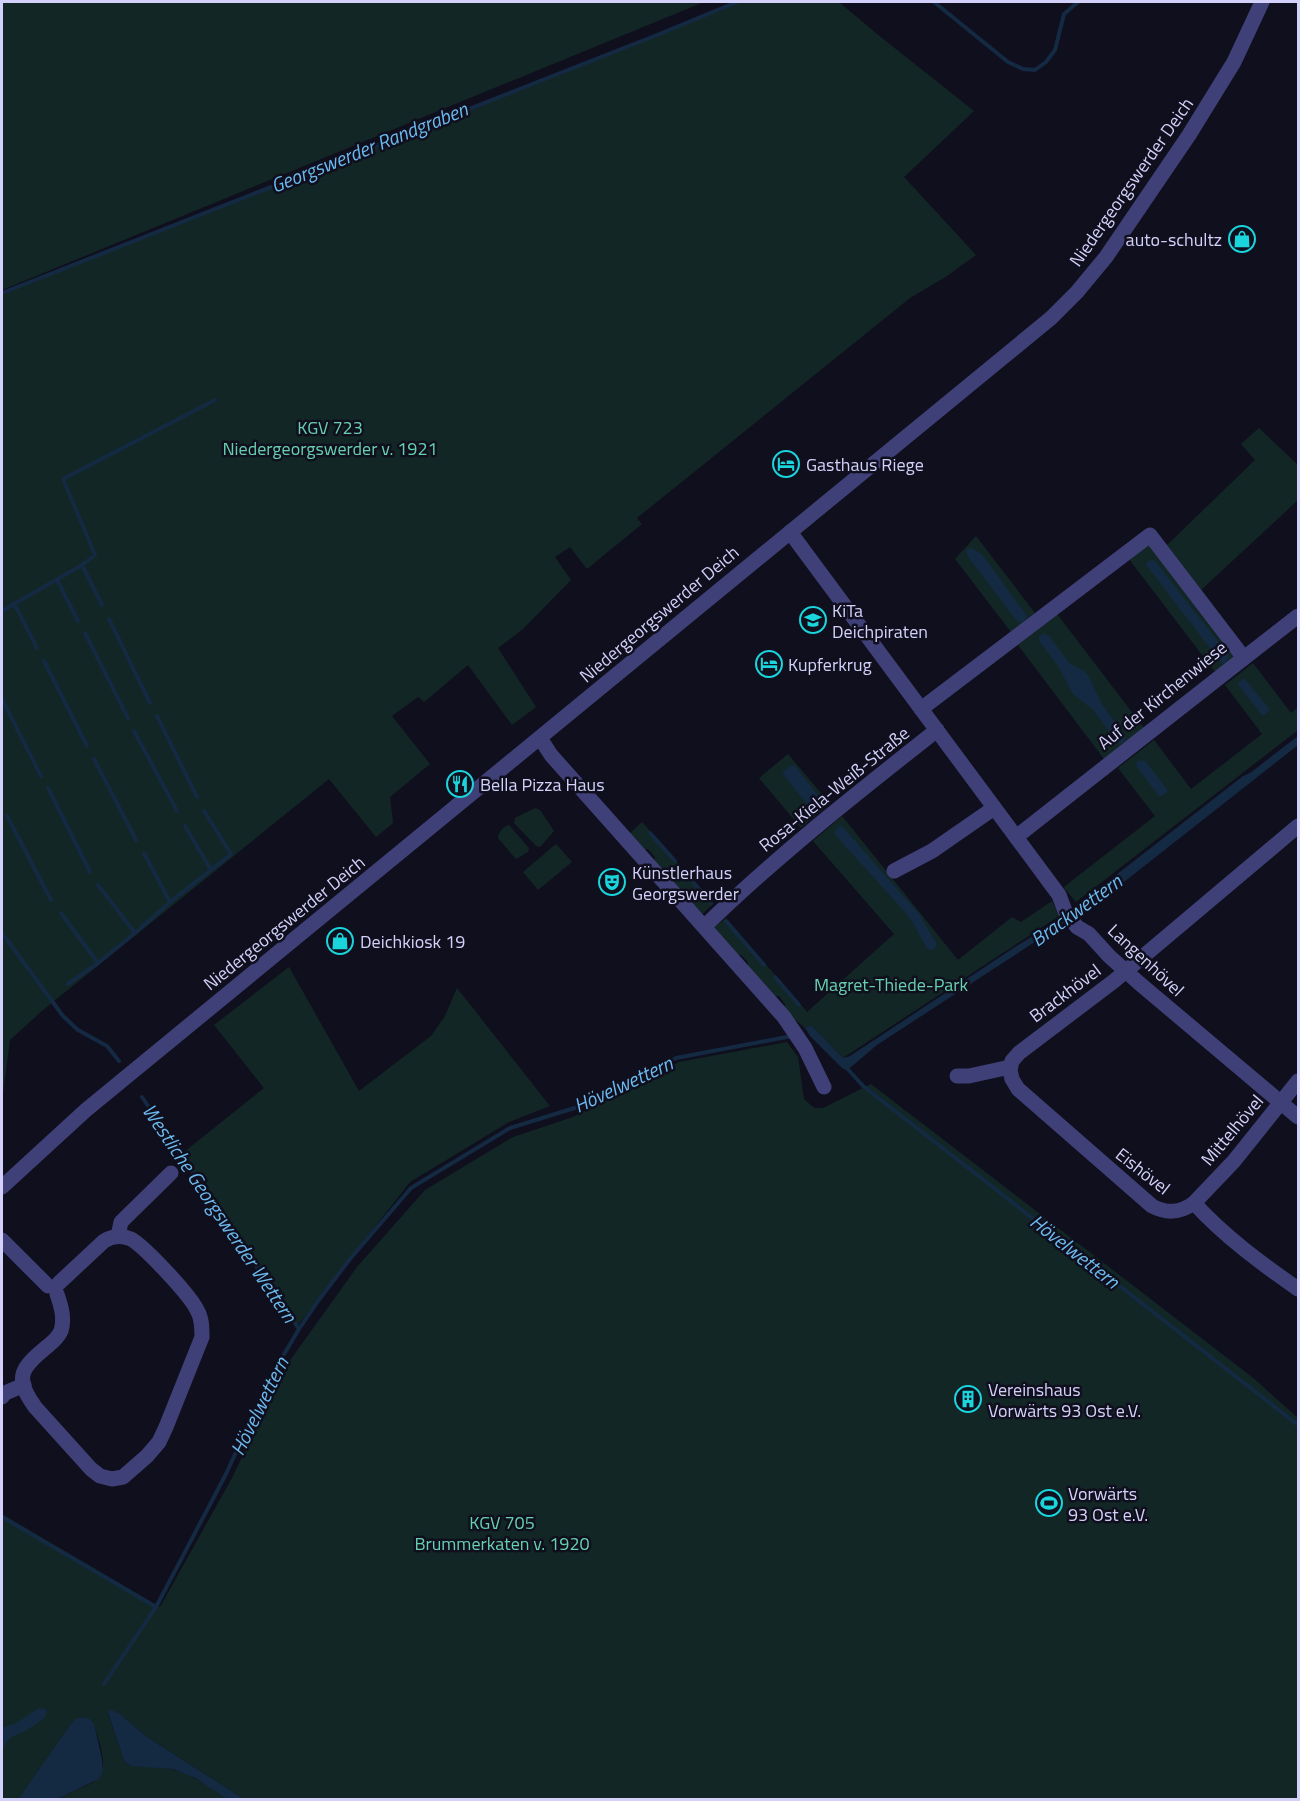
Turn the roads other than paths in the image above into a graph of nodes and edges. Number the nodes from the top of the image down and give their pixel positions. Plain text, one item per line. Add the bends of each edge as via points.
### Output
1 (1262, 2) edge
2 (790, 532) junction
3 (1299, 616) edge
4 (1244, 658) junction
5 (921, 710) junction
6 (936, 730) junction
7 (540, 738) junction
8 (994, 808) junction
9 (1299, 826) edge
10 (1016, 837) junction
11 (894, 871) dead end
12 (705, 926) junction
13 (1126, 971) junction
14 (1010, 1067) junction
15 (957, 1076) dead end
16 (1299, 1081) edge
17 (824, 1087) dead end
18 (1281, 1103) junction
19 (1299, 1117) edge
20 (171, 1173) dead end
21 (2, 1187) edge
22 (1194, 1203) junction
23 (118, 1236) junction
24 (2, 1240) edge
25 (55, 1288) junction
26 (1299, 1289) edge
27 (24, 1385) junction
28 (2, 1397) edge

1 - 2 street, Niedergeorgswerder Deich via 1212,99 1106,257 1077,292 1051,318
2 - 5 street, Langenhövel
2 - 7 street, Niedergeorgswerder Deich
3 - 4 street
4 - 5 street, Auf der Kirchenwiese via 1150,535
4 - 10 street, Auf der Kirchenwiese
5 - 6 street, Langenhövel
6 - 8 street, Langenhövel
6 - 12 street, Rosa-Kiela-Weiß-Straße via 805,837
7 - 12 street
7 - 21 street, Niedergeorgswerder Deich via 86,1110
8 - 10 street, Langenhövel
8 - 11 street via 932,851
9 - 13 street, Brackhövel
10 - 13 street, Langenhövel via 1077,927
12 - 17 street via 791,1026
13 - 14 street, Brackhövel via 1027,1046 1015,1056
13 - 18 street, Langenhövel
14 - 15 street
14 - 22 street, Eishövel via 1018,1089 1152,1206 1173,1212
16 - 18 street, Mittelhövel
18 - 19 street, Langenhövel
18 - 22 street, Mittelhövel
20 - 23 street via 121,1222
22 - 26 street via 1268,1268
23 - 25 street via 104,1241
23 - 27 street via 133,1241 154,1259 190,1299 202,1325 197,1351 159,1442 123,1477 100,1476 35,1407
24 - 25 street
25 - 27 street via 62,1313 61,1329 28,1363 23,1373
27 - 28 street

